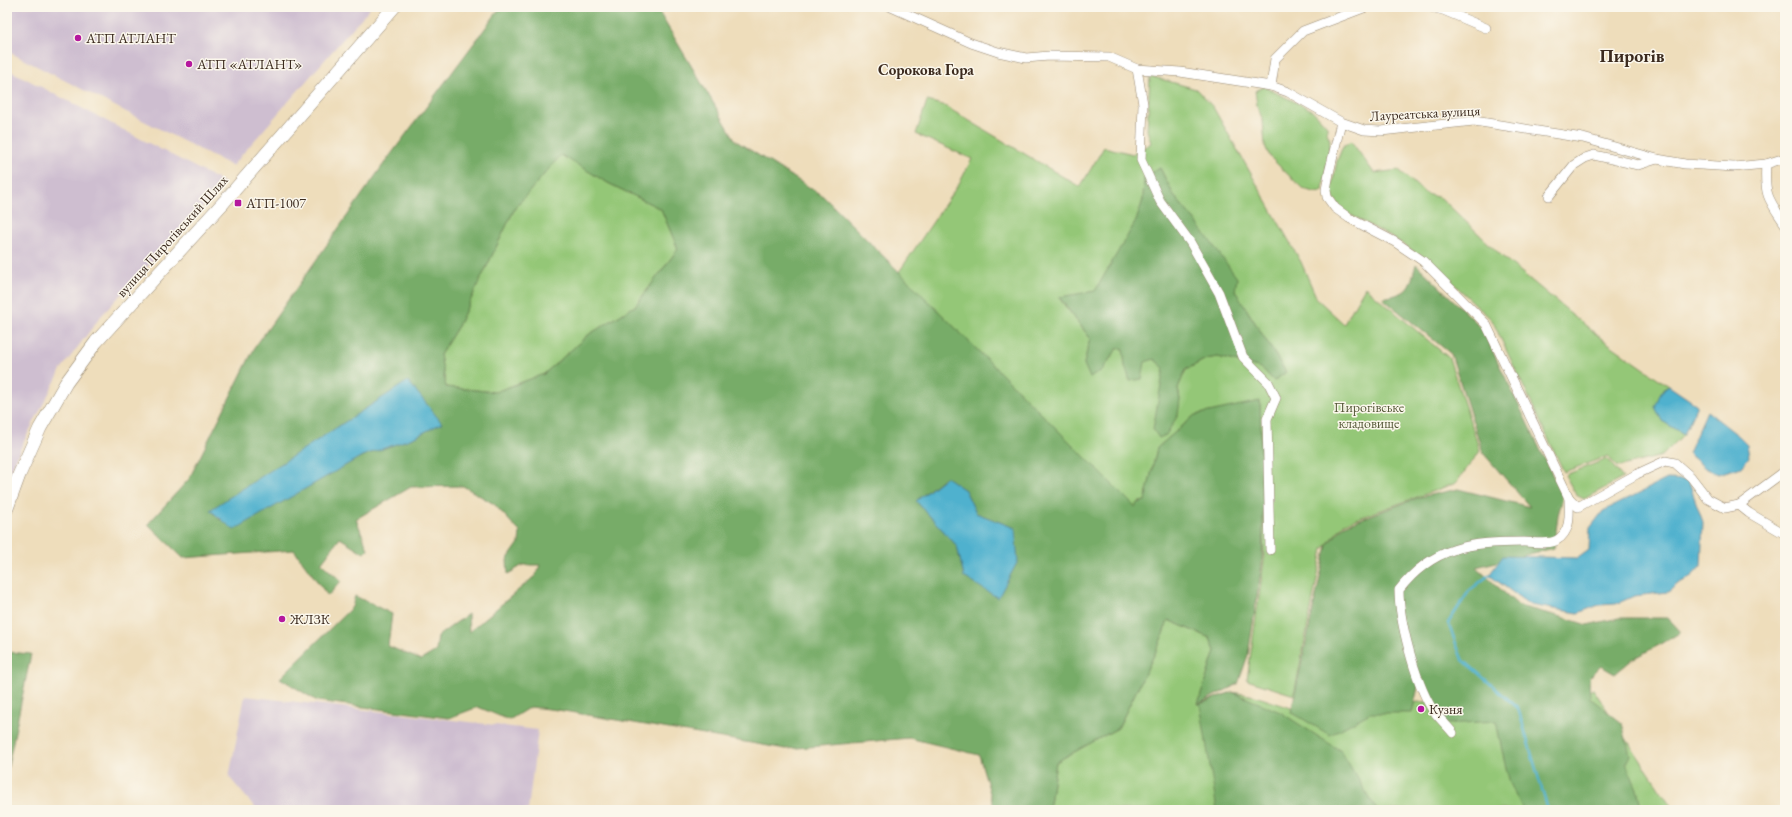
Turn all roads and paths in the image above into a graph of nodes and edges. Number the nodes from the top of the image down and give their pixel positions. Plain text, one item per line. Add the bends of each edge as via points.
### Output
1 (394, 7) edge
2 (892, 7) edge
3 (1366, 7) edge
4 (1430, 7) edge
5 (1486, 28) dead end
6 (1137, 69) junction
7 (1272, 86) junction
8 (1341, 122) junction
9 (1785, 158) edge
10 (1657, 159) junction
11 (1766, 164) junction
12 (1549, 196) dead end
13 (1785, 224) edge
14 (1785, 471) edge
15 (1569, 498) junction
16 (1739, 505) junction
17 (1578, 507) junction
18 (7, 508) edge
19 (1569, 516) junction
20 (1785, 534) edge
21 (1270, 550) dead end
22 (1453, 733) dead end

1 - 18 street, вулиця Пирогівський Шлях via 224,202 96,342 66,383 40,428
2 - 6 street, Лауреатська вулиця via 971,43 998,52 1026,58 1109,58
3 - 7 street via 1303,31 1275,59
4 - 5 street via 1444,10
6 - 7 street, Лауреатська вулиця via 1180,72
6 - 21 street via 1143,104 1141,160 1160,201 1190,242 1219,293 1243,357 1268,382 1276,398 1267,419
7 - 8 street, Лауреатська вулиця via 1288,92
8 - 10 street, Лауреатська вулиця via 1364,130 1381,131 1474,121 1583,138
8 - 15 street via 1329,173 1327,197 1335,208 1349,218 1395,242 1423,261 1486,324
9 - 11 street, Лауреатська вулиця
10 - 11 street, Лауреатська вулиця via 1685,164 1734,167
10 - 12 street via 1638,164 1594,155 1585,158 1574,165
11 - 13 street via 1766,192 1769,201
14 - 16 street
15 - 17 street
15 - 19 street
16 - 17 street via 1726,508 1708,499 1691,477 1675,463 1666,462 1637,474
16 - 20 street
17 - 19 street
19 - 22 street via 1568,528 1556,541 1461,546 1434,558 1417,570 1399,590 1399,607 1417,675 1432,708

